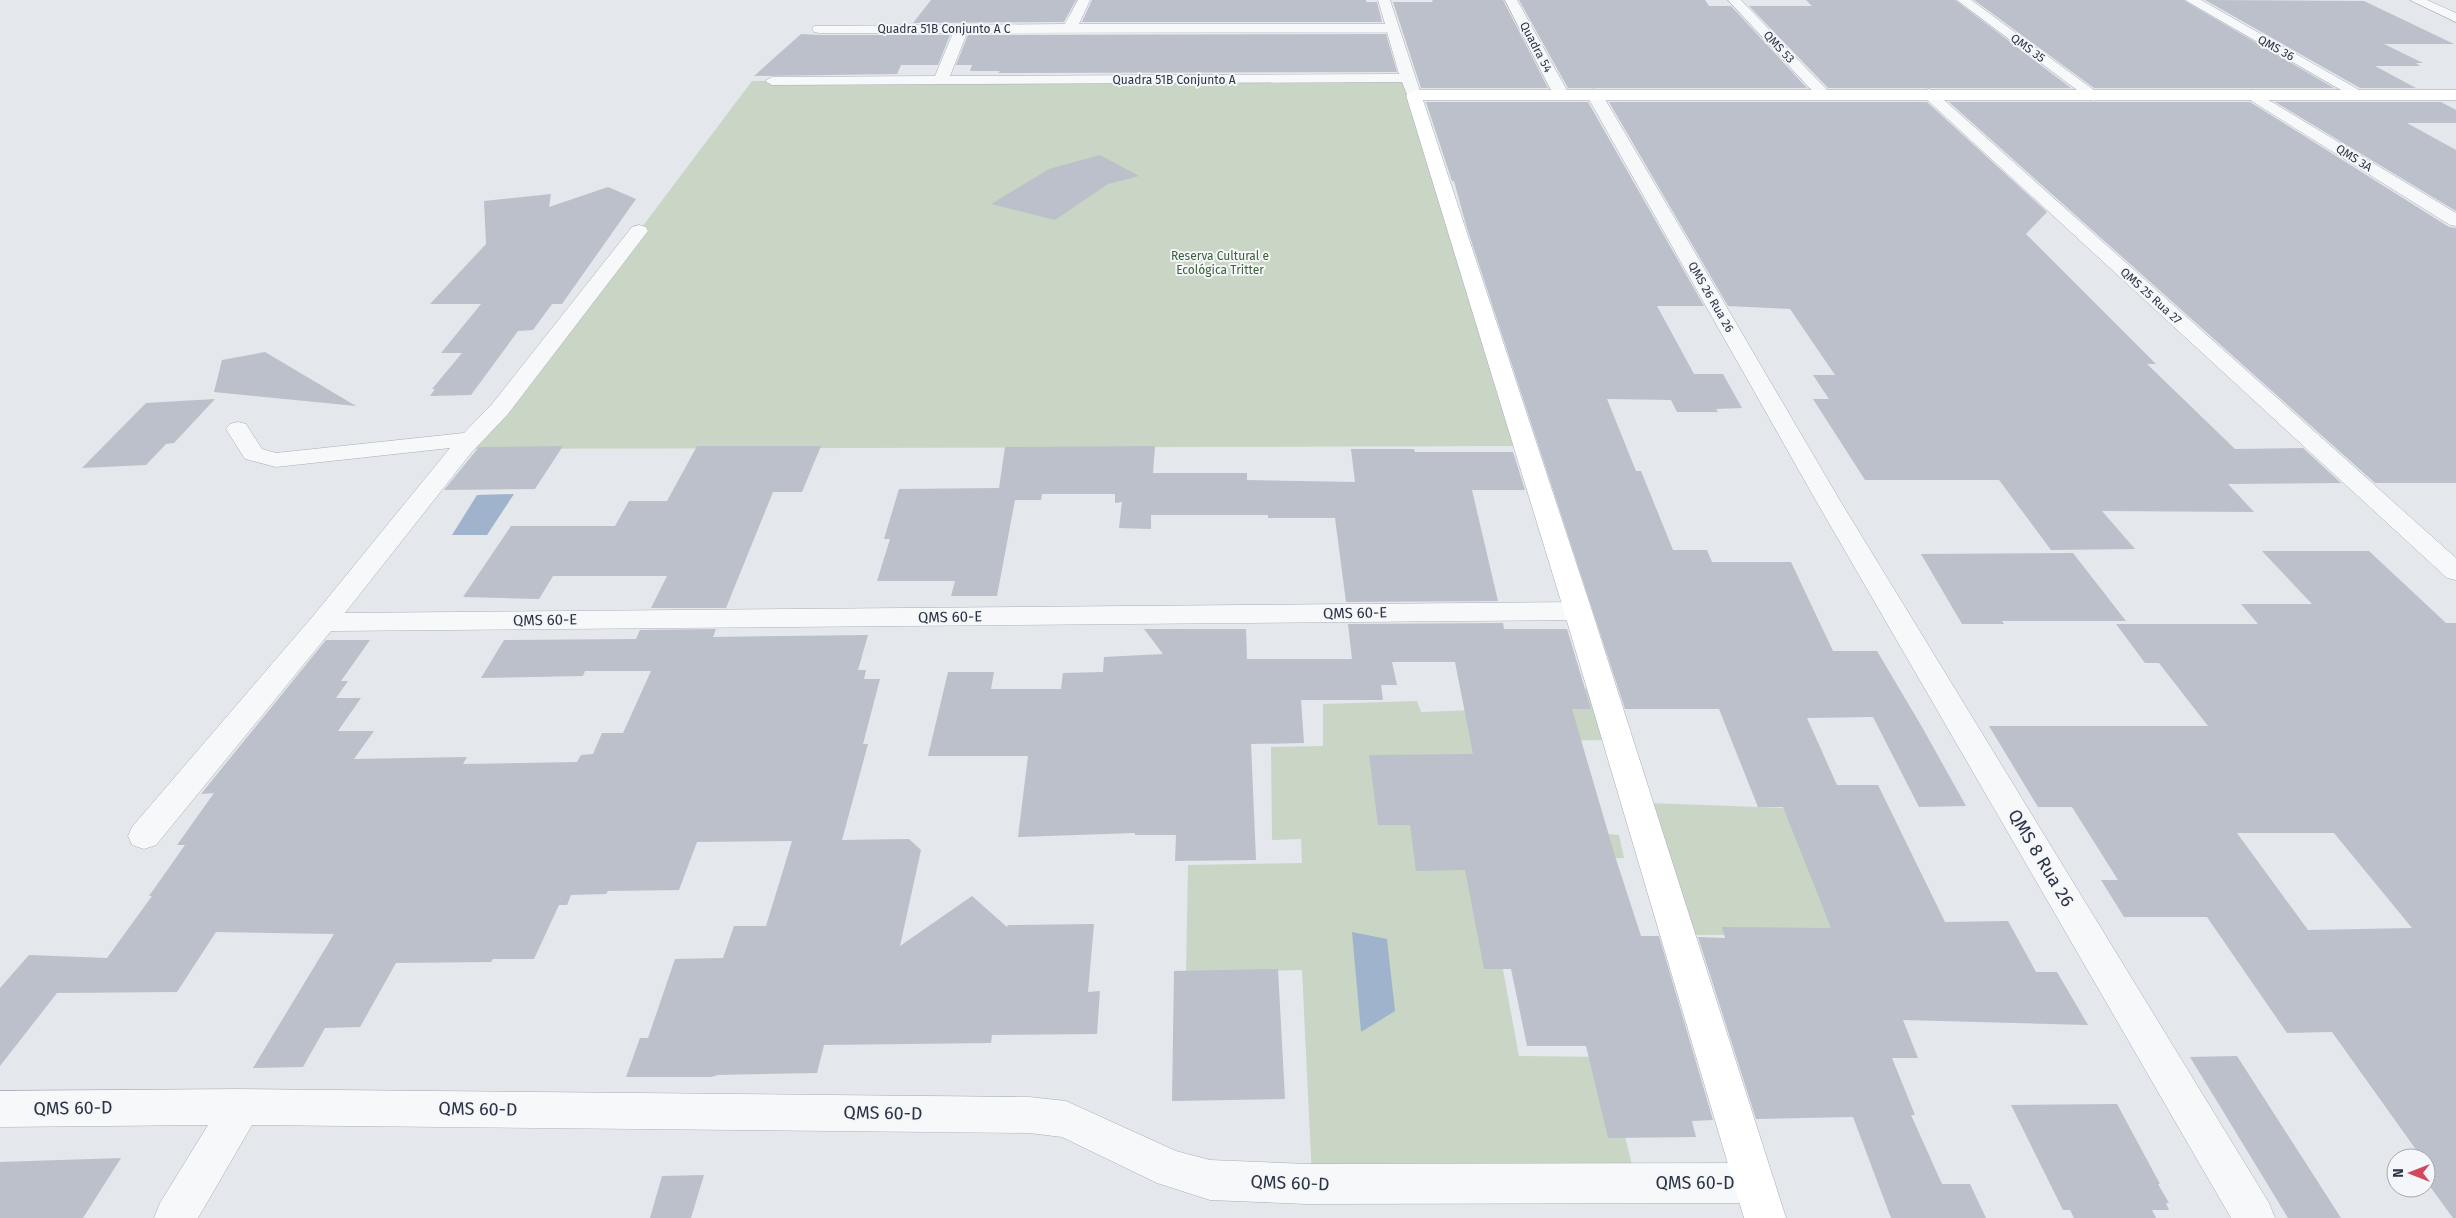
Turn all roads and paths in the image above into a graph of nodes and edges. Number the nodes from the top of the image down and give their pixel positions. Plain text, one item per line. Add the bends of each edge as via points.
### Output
1 (1084, 0) edge
2 (1384, 0) edge
3 (1511, 0) edge
4 (1734, 0) edge
5 (1962, 0) edge
6 (2191, 0) edge
7 (2416, 0) edge
8 (2456, 18) edge
9 (962, 28) junction
10 (1070, 28) junction
11 (1392, 28) junction
12 (819, 29) dead end
13 (772, 81) dead end
14 (940, 81) junction
15 (1410, 86) junction
16 (1561, 94) junction
17 (1594, 94) junction
18 (1823, 94) junction
19 (1929, 94) junction
20 (2252, 95) junction
21 (2360, 95) junction
22 (2456, 95) edge
23 (2094, 96) junction
24 (2456, 221) edge
25 (639, 231) dead end
26 (238, 429) dead end
27 (472, 439) junction
28 (1827, 499) joint
29 (2456, 572) edge
30 (1578, 611) junction
31 (323, 622) junction
32 (144, 836) dead end
33 (242, 1107) junction
34 (0, 1109) edge
35 (1759, 1200) edge
36 (175, 1218) edge
37 (2254, 1218) edge

1 - 10 street
2 - 11 street
3 - 16 street, Quadra 54
4 - 18 street, QMS 53
5 - 23 street, QMS 35
6 - 21 street, QMS 36
7 - 8 street
9 - 10 street, Quadra 51B Conjunto A C
9 - 12 street, Quadra 51B Conjunto A C
9 - 14 street
10 - 11 street
11 - 15 street
13 - 14 street, Quadra 51B Conjunto A
14 - 15 street, Quadra 51B Conjunto A
15 - 16 street
15 - 30 street
16 - 17 street
17 - 18 street
17 - 28 street, QMS 26 Rua 26
18 - 19 street
19 - 23 street
19 - 29 street, QMS 25 Rua 27
20 - 21 street
20 - 23 street
20 - 24 street, QMS 3A
21 - 22 street
25 - 27 street via 500,409
26 - 27 street via 253,454 276,460
27 - 31 street
28 - 37 street, QMS 8 Rua 26
30 - 31 street, QMS 60-E
30 - 35 street
31 - 32 street
33 - 34 street, QMS 60-D
33 - 35 street, QMS 60-D via 1048,1116 1066,1119 1171,1169 1210,1180
33 - 36 street

